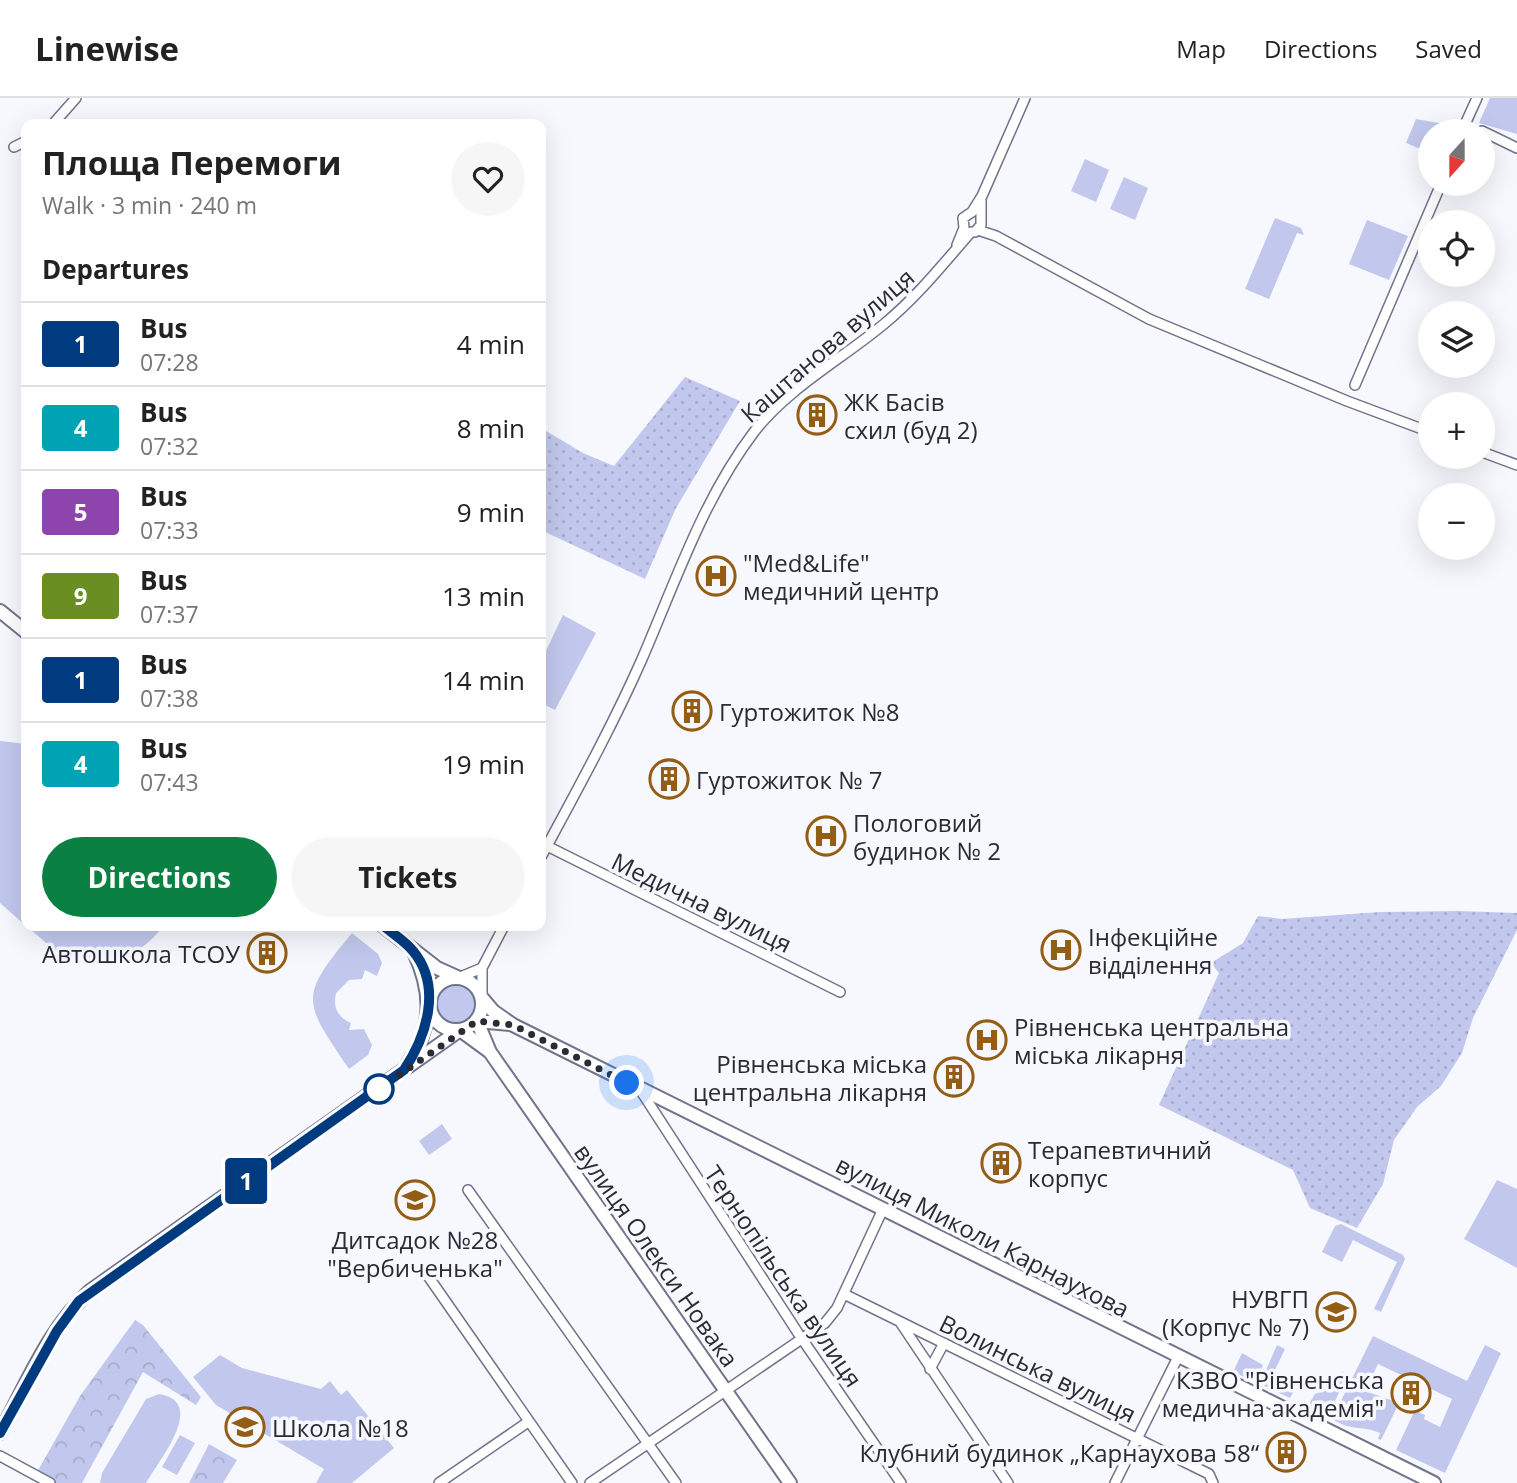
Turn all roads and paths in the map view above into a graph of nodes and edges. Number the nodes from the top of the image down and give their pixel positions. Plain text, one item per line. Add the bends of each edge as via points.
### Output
1 (76, 98) edge
2 (1025, 98) edge
3 (1477, 98) edge
4 (57, 119) edge
5 (1468, 119) edge
6 (1495, 137) edge
7 (21, 143) edge
8 (13, 147) dead end
9 (1517, 148) edge
10 (1436, 196) edge
11 (974, 224) junction
12 (1355, 385) dead end
13 (1418, 428) edge
14 (1495, 457) edge
15 (1517, 465) edge
16 (0, 611) edge
17 (21, 628) edge
18 (547, 846) joint
19 (389, 931) edge
20 (502, 931) edge
21 (414, 952) junction
22 (482, 968) junction
23 (458, 978) junction
24 (840, 992) dead end
25 (482, 998) junction
26 (430, 1003) junction
27 (477, 1021) junction
28 (513, 1025) junction
29 (460, 1030) junction
30 (490, 1052) junction
31 (404, 1070) junction
32 (639, 1088) junction
33 (468, 1190) dead end
34 (883, 1209) junction
35 (428, 1276) dead end
36 (844, 1294) junction
37 (899, 1321) junction
38 (803, 1340) junction
39 (944, 1343) junction
40 (1178, 1357) junction
41 (930, 1369) junction
42 (726, 1392) junction
43 (528, 1422) junction
44 (0, 1433) edge
45 (1137, 1439) junction
46 (649, 1443) junction
47 (0, 1456) edge
48 (1214, 1481) edge
49 (50, 1483) edge
50 (439, 1483) edge
51 (572, 1483) edge
52 (590, 1483) edge
53 (676, 1483) edge
54 (790, 1483) edge
55 (901, 1483) edge
56 (1007, 1483) edge
57 (1115, 1483) edge
58 (1434, 1483) edge

1 - 4 street
2 - 11 street, Каштанова вулиця
3 - 5 street
6 - 9 street
7 - 8 street
10 - 12 street
11 - 13 street via 1149,318
11 - 18 street, Каштанова вулиця via 938,273 885,323 806,383 756,430 736,458
14 - 15 street
16 - 17 main road
18 - 24 street, Медична вулиця
19 - 21 main road
20 - 22 street
21 - 23 main road
21 - 26 main road
22 - 23 street
22 - 25 street
23 - 25 main road via 476,986
23 - 26 main road via 442,982
25 - 27 main road
25 - 28 main road, вулиця Миколи Карнаухова
26 - 29 main road via 439,1024
26 - 31 main road via 424,1032
27 - 28 main road, вулиця Миколи Карнаухова
27 - 29 main road
27 - 30 main road, вулиця Олекси Новака
28 - 32 main road, вулиця Миколи Карнаухова
29 - 30 main road, вулиця Олекси Новака
29 - 31 main road
30 - 42 main road, вулиця Олекси Новака
31 - 44 main road via 79,1301
32 - 34 main road, вулиця Миколи Карнаухова
32 - 38 street, Тернопільська вулиця
33 - 46 street
34 - 36 street
34 - 40 main road, вулиця Миколи Карнаухова
35 - 43 street
36 - 37 street, Волинська вулиця
36 - 38 street via 832,1316
37 - 39 street, Волинська вулиця
37 - 41 street
38 - 42 street
38 - 55 street, Тернопільська вулиця
39 - 41 street
39 - 45 street, Волинська вулиця
40 - 45 street
40 - 58 main road, вулиця Миколи Карнаухова
41 - 56 street
42 - 46 street
42 - 54 main road, вулиця Олекси Новака
43 - 50 street
43 - 51 street
45 - 48 street, Волинська вулиця
45 - 57 street
46 - 52 street
46 - 53 street
47 - 49 street

